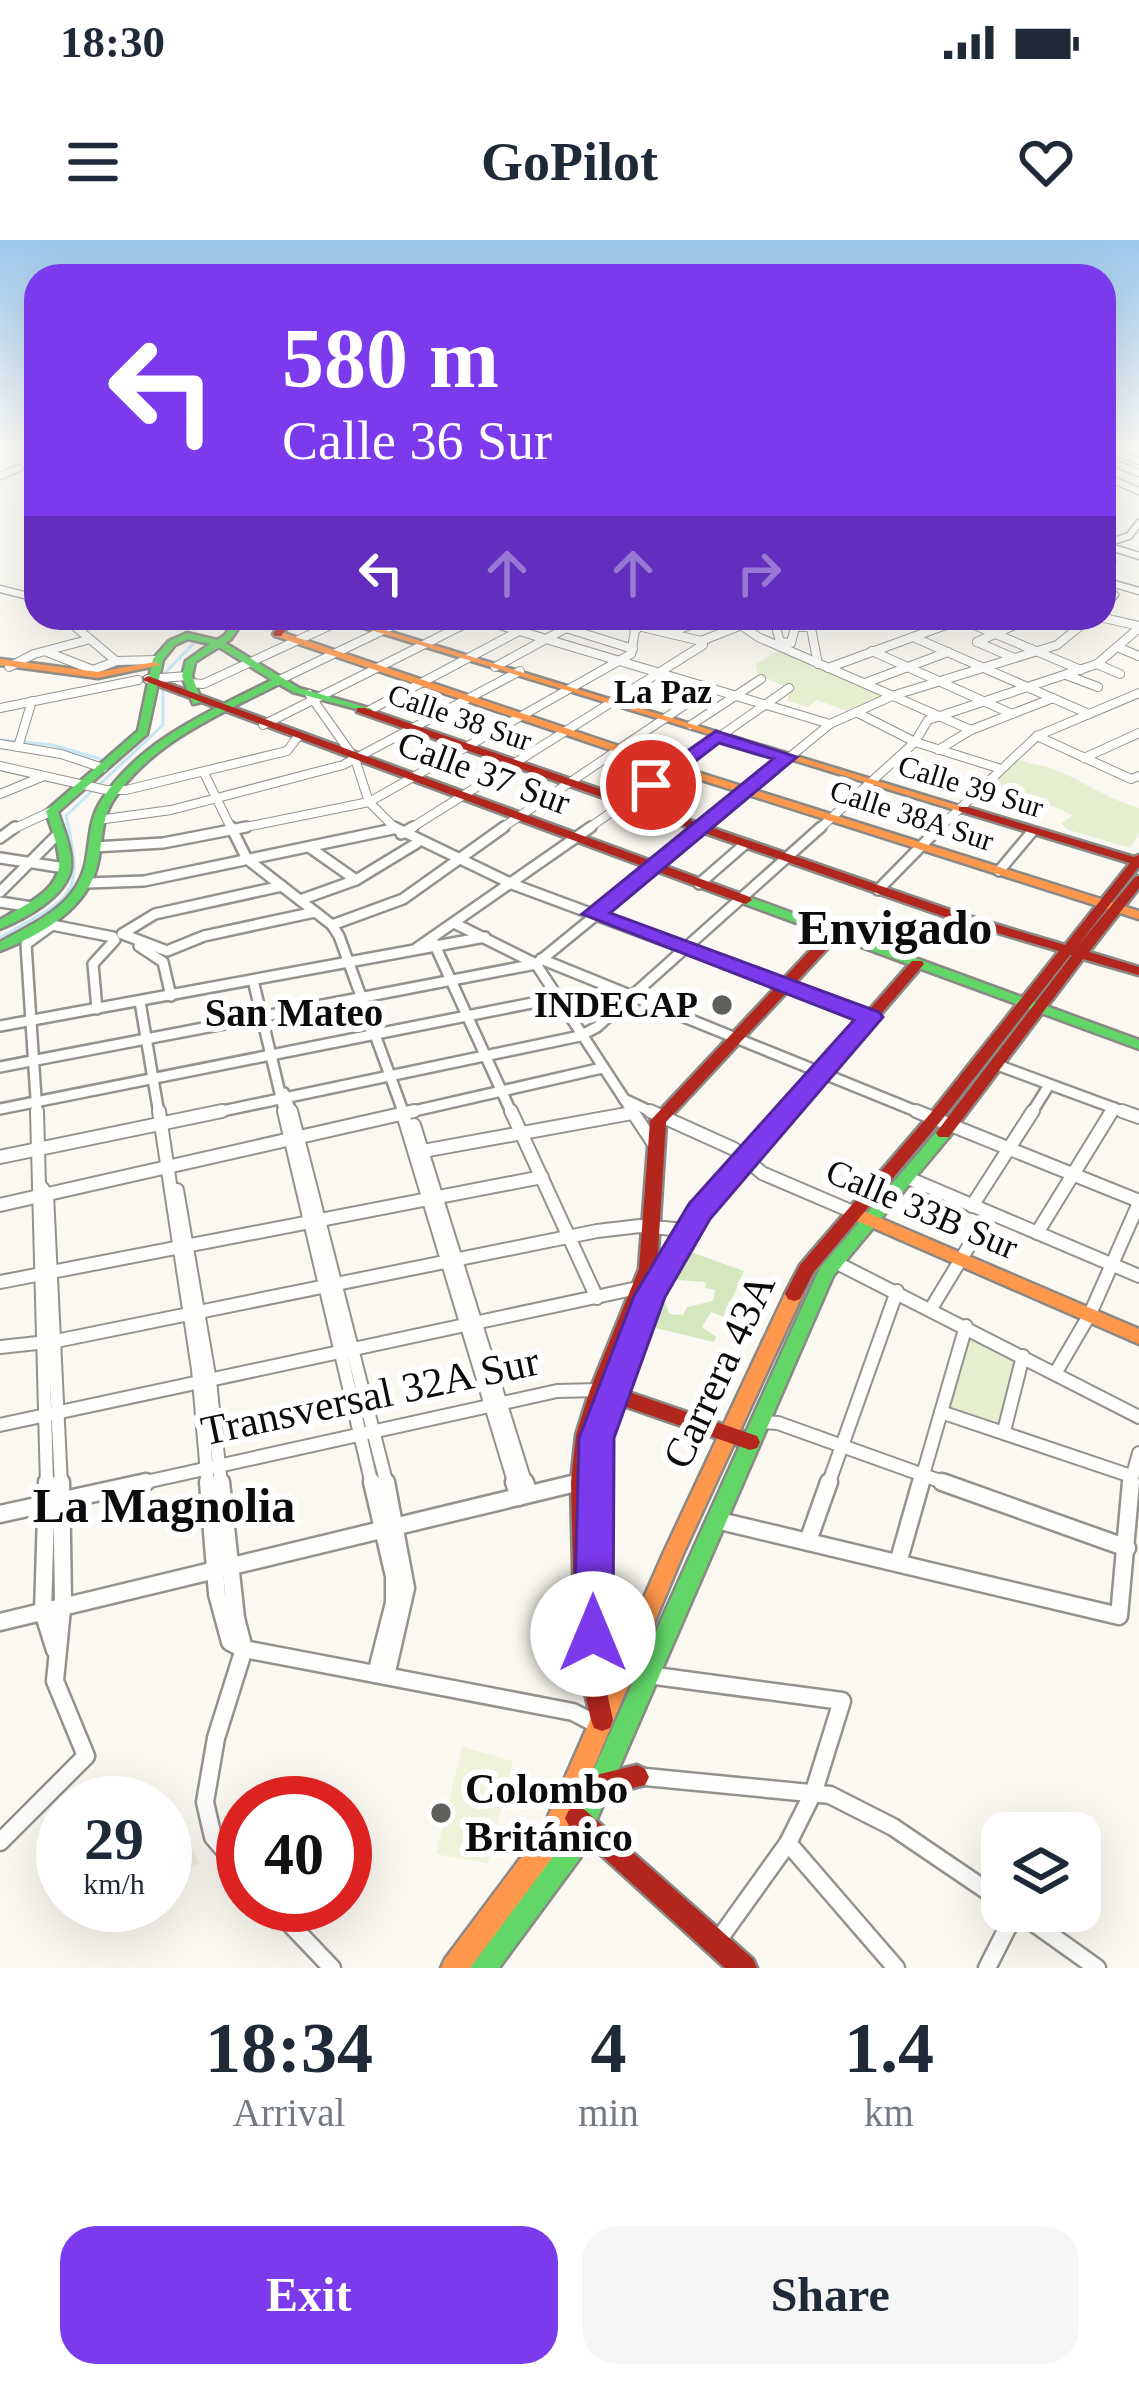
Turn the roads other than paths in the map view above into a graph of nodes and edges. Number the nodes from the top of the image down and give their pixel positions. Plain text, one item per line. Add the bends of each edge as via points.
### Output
1 (1138, 525) edge
2 (1129, 536) junction
3 (1139, 538) edge
4 (1116, 545) edge
5 (1139, 627) edge
6 (76, 630) edge
7 (230, 630) edge
8 (290, 630) edge
9 (312, 630) edge
10 (380, 630) edge
11 (452, 630) edge
12 (515, 630) edge
13 (564, 630) edge
14 (574, 630) edge
15 (637, 630) edge
16 (658, 630) edge
17 (676, 630) edge
18 (730, 630) edge
19 (747, 630) edge
20 (793, 630) edge
21 (812, 630) edge
22 (916, 630) edge
23 (932, 630) edge
24 (986, 630) edge
25 (1004, 630) edge
26 (1075, 630) edge
27 (383, 631) junction
28 (518, 631) junction
29 (776, 631) dead end
30 (671, 632) junction
31 (995, 634) junction
32 (916, 636) junction
33 (289, 639) junction
34 (547, 639) junction
35 (89, 642) junction
36 (219, 642) junction
37 (702, 643) junction
38 (425, 644) junction
39 (1117, 647) junction
40 (633, 649) junction
41 (44, 651) junction
42 (872, 651) junction
43 (948, 652) junction
44 (1036, 652) junction
45 (334, 654) junction
46 (1139, 656) edge
47 (469, 657) junction
48 (1014, 658) junction
49 (618, 660) junction
50 (114, 662) junction
51 (248, 663) junction
52 (6, 664) edge
53 (818, 664) junction
54 (1096, 664) junction
55 (497, 666) junction
56 (907, 667) junction
57 (984, 667) junction
58 (376, 668) junction
59 (828, 668) junction
60 (1081, 670) junction
61 (518, 672) junction
62 (659, 673) junction
63 (1120, 674) dead end
64 (1066, 675) junction
65 (149, 678) junction
66 (761, 680) dead end
67 (277, 681) junction
68 (939, 681) junction
69 (421, 683) junction
70 (865, 683) junction
71 (1028, 687) junction
72 (1099, 687) dead end
73 (567, 688) junction
74 (710, 688) junction
75 (789, 688) dead end
76 (875, 688) junction
77 (193, 692) junction
78 (1139, 693) edge
79 (315, 696) junction
80 (736, 696) junction
81 (892, 696) junction
82 (1053, 698) junction
83 (470, 699) junction
84 (32, 700) junction
85 (983, 700) junction
86 (880, 701) junction
87 (613, 702) junction
88 (764, 704) junction
89 (0, 707) edge
90 (219, 709) junction
91 (364, 711) junction
92 (856, 711) junction
93 (1012, 714) junction
94 (1089, 714) junction
95 (518, 715) junction
96 (937, 715) junction
97 (664, 718) junction
98 (830, 724) junction
99 (263, 725) junction
100 (692, 725) junction
101 (414, 730) junction
102 (970, 730) junction
103 (567, 731) junction
104 (1139, 733) edge
105 (718, 735) junction
106 (1037, 736) junction
107 (298, 738) junction
108 (915, 742) junction
109 (0, 744) edge
110 (19, 744) junction
111 (463, 747) junction
112 (620, 749) junction
113 (938, 749) junction
114 (787, 757) junction
115 (1084, 758) junction
116 (355, 759) junction
117 (82, 763) junction
118 (514, 764) junction
119 (0, 766) edge
120 (105, 766) junction
121 (671, 766) junction
122 (998, 768) junction
123 (204, 773) junction
124 (1135, 777) edge
125 (410, 778) junction
126 (42, 779) junction
127 (569, 783) junction
128 (870, 783) junction
129 (88, 785) junction
130 (111, 790) junction
131 (746, 790) junction
132 (0, 794) edge
133 (460, 796) junction
134 (14, 799) dead end
135 (217, 800) junction
136 (369, 802) junction
137 (626, 803) junction
138 (960, 810) junction
139 (52, 811) junction
140 (518, 817) junction
141 (831, 817) junction
142 (98, 820) junction
143 (700, 828) junction
144 (232, 831) junction
145 (397, 831) junction
146 (1031, 833) junction
147 (57, 836) junction
148 (0, 838) edge
149 (578, 839) junction
150 (417, 843) junction
151 (745, 844) junction
152 (309, 847) junction
153 (922, 847) junction
154 (94, 848) junction
155 (0, 858) edge
156 (786, 858) junction
157 (247, 859) junction
158 (457, 861) junction
159 (30, 863) junction
160 (652, 867) junction
161 (65, 868) junction
162 (999, 871) junction
163 (1138, 872) edge
164 (356, 880) junction
165 (87, 884) junction
166 (512, 884) junction
167 (700, 884) junction
168 (282, 886) junction
169 (878, 890) junction
170 (0, 892) edge
171 (739, 898) junction
172 (300, 900) junction
173 (0, 902) edge
174 (1110, 906) junction
175 (32, 908) junction
176 (315, 912) junction
177 (593, 914) junction
178 (1139, 915) edge
179 (454, 922) junction
180 (332, 925) junction
181 (0, 926) edge
182 (835, 932) junction
183 (119, 937) junction
184 (485, 938) junction
185 (433, 942) junction
186 (0, 947) edge
187 (683, 948) junction
188 (1071, 954) junction
189 (348, 962) junction
190 (917, 964) junction
191 (539, 965) junction
192 (1139, 968) edge
193 (253, 980) junction
194 (451, 980) junction
195 (786, 986) junction
196 (171, 996) junction
197 (361, 997) junction
198 (557, 998) junction
199 (628, 998) junction
200 (140, 1002) junction
201 (1034, 1008) junction
202 (97, 1010) junction
203 (467, 1015) junction
204 (262, 1016) junction
205 (870, 1017) junction
206 (31, 1021) junction
207 (0, 1026) edge
208 (372, 1034) junction
209 (580, 1036) junction
210 (146, 1038) junction
211 (735, 1040) junction
212 (1139, 1045) edge
213 (272, 1054) junction
214 (484, 1056) junction
215 (35, 1060) junction
216 (1000, 1066) junction
217 (0, 1067) edge
218 (602, 1068) junction
219 (823, 1073) junction
220 (388, 1075) junction
221 (154, 1078) junction
222 (1049, 1085) junction
223 (501, 1092) junction
224 (283, 1094) junction
225 (621, 1097) junction
226 (38, 1102) junction
227 (1114, 1108) junction
228 (0, 1109) edge
229 (632, 1113) junction
230 (407, 1115) junction
231 (662, 1116) junction
232 (1139, 1117) edge
233 (943, 1121) junction
234 (162, 1123) junction
235 (522, 1133) junction
236 (297, 1140) junction
237 (654, 1144) junction
238 (1009, 1148) junction
239 (41, 1149) junction
240 (423, 1151) junction
241 (0, 1157) edge
242 (746, 1161) junction
243 (170, 1164) junction
244 (1074, 1173) junction
245 (542, 1177) junction
246 (908, 1178) junction
247 (43, 1193) junction
248 (434, 1198) junction
249 (1139, 1202) edge
250 (0, 1205) edge
251 (972, 1206) junction
252 (853, 1212) junction
253 (989, 1213) junction
254 (871, 1220) junction
255 (317, 1221) junction
256 (653, 1226) junction
257 (686, 1230) junction
258 (1037, 1233) junction
259 (569, 1236) junction
260 (182, 1247) junction
261 (961, 1259) junction
262 (453, 1260) junction
263 (835, 1262) junction
264 (1113, 1264) junction
265 (46, 1273) junction
266 (1139, 1276) edge
267 (0, 1282) edge
268 (332, 1286) junction
269 (642, 1288) junction
270 (897, 1291) junction
271 (597, 1298) junction
272 (932, 1307) junction
273 (192, 1314) junction
274 (1090, 1315) junction
275 (472, 1325) junction
276 (966, 1326) junction
277 (1139, 1337) edge
278 (49, 1342) junction
279 (0, 1347) edge
280 (348, 1351) junction
281 (1023, 1356) junction
282 (1056, 1372) junction
283 (204, 1382) junction
284 (605, 1391) junction
285 (497, 1404) junction
286 (941, 1412) junction
287 (53, 1414) junction
288 (1139, 1417) edge
289 (758, 1422) junction
290 (0, 1424) edge
291 (1004, 1432) junction
292 (367, 1433) junction
293 (730, 1436) junction
294 (750, 1442) junction
295 (842, 1444) junction
296 (1139, 1453) edge
297 (214, 1467) junction
298 (923, 1475) junction
299 (1131, 1476) junction
300 (587, 1480) junction
301 (525, 1496) junction
302 (54, 1502) junction
303 (0, 1514) edge
304 (719, 1521) junction
305 (390, 1528) junction
306 (808, 1541) junction
307 (1126, 1548) junction
308 (898, 1563) junction
309 (223, 1568) junction
310 (63, 1607) junction
311 (43, 1612) junction
312 (0, 1622) edge
313 (633, 1645) junction
314 (244, 1649) junction
315 (55, 1650) junction
316 (381, 1675) junction
317 (648, 1675) junction
318 (626, 1720) junction
319 (600, 1723) junction
320 (612, 1753) junction
321 (637, 1777) junction
322 (600, 1784) junction
323 (814, 1792) junction
324 (564, 1812) junction
325 (584, 1822) junction
326 (216, 1840) edge
327 (0, 1842) edge
328 (788, 1843) junction
329 (981, 1886) edge
330 (298, 1932) edge
331 (1006, 1932) edge
332 (1046, 1932) edge
333 (716, 1942) junction
334 (332, 1968) edge
335 (454, 1968) edge
336 (483, 1968) edge
337 (744, 1968) edge
338 (896, 1968) edge
339 (987, 1968) edge
340 (1097, 1968) edge

1 - 2 street
2 - 3 street
2 - 4 street
5 - 39 street
6 - 35 street
7 - 36 main road
8 - 33 main road
9 - 33 street
10 - 27 main road, Calle 39 Sur
11 - 38 street
12 - 28 street
13 - 34 street
14 - 40 street
15 - 40 street
16 - 30 street
17 - 30 street
18 - 37 street
19 - 53 street
20 - 29 street via 791,643 780,642
21 - 53 street
22 - 32 street
23 - 32 street
24 - 31 street
25 - 31 street
26 - 44 street
27 - 38 main road, Calle 39 Sur
27 - 45 street
28 - 34 street
28 - 47 street
30 - 37 street
31 - 44 street
31 - 48 street via 976,642
32 - 42 street
32 - 43 street
33 - 45 main road, Calle 38A Sur
33 - 51 street
34 - 49 street
34 - 55 street
35 - 41 street
35 - 50 street
36 - 51 main road, Calle 38 Sur
36 - 65 main road via 178,639
36 - 77 main road via 191,662
37 - 62 street
38 - 47 main road, Calle 39 Sur
38 - 58 street
39 - 46 street
39 - 54 street
40 - 49 street
41 - 50 street via 96,670
41 - 52 street
42 - 56 street
42 - 59 street
43 - 56 street
43 - 57 street
44 - 48 street
44 - 60 street
45 - 58 main road, Calle 38A Sur
45 - 67 street
47 - 55 main road, Calle 39 Sur
47 - 69 street
48 - 57 street
49 - 62 street
49 - 73 street
50 - 65 street
51 - 67 main road, Calle 38 Sur
51 - 77 street
52 - 65 main road via 68,677
53 - 59 street
54 - 60 street
54 - 63 street
55 - 61 main road, Calle 39 Sur
56 - 68 street
56 - 70 street
57 - 68 street
57 - 71 street
58 - 69 main road, Calle 38A Sur
58 - 79 street
59 - 70 street
60 - 64 street
61 - 73 main road, Calle 39 Sur
61 - 83 street
62 - 74 street
62 - 87 street
64 - 71 street
64 - 72 street
65 - 77 main road
65 - 84 street
65 - 120 main road via 146,728
66 - 80 street
67 - 79 main road, Calle 38 Sur
67 - 90 main road
68 - 81 street
68 - 85 street
69 - 83 main road, Calle 38A Sur
69 - 91 street
70 - 76 street
71 - 82 street
71 - 85 street
73 - 87 main road, Calle 39 Sur
73 - 95 street
74 - 80 street
74 - 97 street
75 - 88 street
76 - 81 street
76 - 86 street
77 - 90 main road
77 - 130 main road
78 - 94 street
79 - 91 main road, Calle 38 Sur
79 - 99 street
79 - 116 street
80 - 88 street
80 - 100 street
81 - 86 street
81 - 96 street
82 - 93 street
82 - 94 street
83 - 95 main road, Calle 38A Sur
83 - 101 street
84 - 89 street
84 - 110 street
85 - 93 street
85 - 96 street
86 - 92 street
87 - 97 main road, Calle 39 Sur
87 - 103 street
88 - 98 street
88 - 105 street
90 - 99 main road, Calle 37 Sur
91 - 101 main road, Calle 38 Sur
92 - 98 street
92 - 108 street
93 - 102 street
94 - 106 street
95 - 103 main road, Calle 38A Sur
95 - 111 street
96 - 102 street
96 - 108 street
97 - 100 main road, Calle 39 Sur
97 - 105 main road, Calle 39 Sur
97 - 112 street
98 - 114 street
99 - 107 main road, Calle 37 Sur
100 - 105 main road, Calle 39 Sur
101 - 111 main road, Calle 38 Sur
101 - 116 street
102 - 113 street
103 - 112 main road, Calle 38A Sur
103 - 118 street
104 - 115 street
105 - 114 main road, Calle 39 Sur
105 - 121 street
106 - 115 street
106 - 122 street
107 - 116 main road, Calle 37 Sur
107 - 123 street via 291,749
108 - 113 street
108 - 128 street
109 - 110 street
110 - 117 street
111 - 118 main road, Calle 38 Sur
111 - 125 street
112 - 121 main road, Calle 38A Sur
112 - 127 street
113 - 122 street
114 - 128 main road, Calle 39 Sur
114 - 131 street
115 - 124 street
116 - 125 main road, Calle 37 Sur
116 - 135 street
116 - 136 street
117 - 120 street
117 - 129 street
118 - 127 main road, Calle 38 Sur
118 - 133 street
119 - 126 street
120 - 129 main road
121 - 131 main road, Calle 38A Sur
121 - 137 street
122 - 138 street
123 - 130 street
123 - 135 street
125 - 133 main road, Calle 37 Sur
125 - 136 street
126 - 129 street
126 - 132 street
126 - 134 street
127 - 137 main road, Calle 38 Sur
127 - 140 street
128 - 138 main road, Calle 39 Sur
128 - 141 street
129 - 130 street
129 - 139 main road
130 - 142 main road
131 - 141 main road, Calle 38A Sur
131 - 143 street
133 - 140 main road, Calle 37 Sur
133 - 145 street
135 - 142 street
135 - 144 street
136 - 144 street
136 - 145 street
137 - 143 main road, Calle 38 Sur
137 - 149 street
138 - 146 main road, Calle 39 Sur
138 - 153 street
139 - 147 main road
139 - 148 street
140 - 149 main road, Calle 37 Sur
140 - 158 street
141 - 153 main road, Calle 38A Sur
141 - 156 street
142 - 154 main road
143 - 151 main road, Calle 38 Sur
143 - 160 street
144 - 154 street
144 - 157 street
145 - 150 street
145 - 152 street
146 - 162 street
146 - 163 main road, Calle 39 Sur
147 - 159 street
147 - 161 main road
149 - 160 main road, Calle 37 Sur
149 - 166 street
150 - 158 street
150 - 164 street
151 - 156 main road, Calle 38 Sur
151 - 167 street
152 - 157 street
152 - 164 street
153 - 162 main road, Calle 38A Sur
153 - 169 street
154 - 165 main road
155 - 159 street
156 - 169 main road, Calle 38 Sur
156 - 171 street
157 - 165 street via 133,883
157 - 168 street
158 - 166 street
158 - 180 street via 385,909
159 - 161 street
159 - 170 street
160 - 167 main road, Calle 37 Sur
160 - 177 street
161 - 175 main road via 53,893
162 - 174 main road, Calle 38A Sur
163 - 174 main road, Carrera 43A
164 - 172 street
165 - 186 main road
166 - 177 street
166 - 179 street
167 - 171 main road, Calle 37 Sur
168 - 172 street
168 - 183 street via 154,914
169 - 188 main road, Calle 38 Sur
171 - 182 main road, Calle 37 Sur
171 - 187 street
172 - 176 street
173 - 175 street
174 - 178 main road, Calle 38A Sur
174 - 188 main road, Carrera 43A
175 - 181 main road
176 - 180 street
176 - 183 street via 167,951
177 - 187 street
177 - 191 street
179 - 184 street
179 - 185 street
180 - 189 street
182 - 190 main road, Calle 37 Sur
182 - 195 main road
183 - 196 street via 163,962
183 - 202 street via 93,964
183 - 206 street via 52,926 26,944
184 - 185 street
184 - 191 street
185 - 189 street
185 - 194 street
187 - 195 street
187 - 199 street
188 - 192 main road, Calle 38 Sur
188 - 201 main road, Carrera 43A
189 - 193 street
189 - 197 street
190 - 201 main road, Calle 37 Sur
190 - 205 main road
191 - 194 street
191 - 198 street
191 - 199 street
193 - 196 street
193 - 204 street
194 - 197 street
194 - 203 street
195 - 205 street
195 - 211 main road
196 - 200 street
197 - 204 street
197 - 208 street
198 - 203 street
198 - 209 street
199 - 209 street
199 - 211 street
200 - 202 street
200 - 210 street
201 - 212 main road, Calle 37 Sur
201 - 216 main road, Carrera 43A
201 - 233 main road, Carrera 43A
202 - 206 street
203 - 208 street
203 - 214 street
204 - 210 street
204 - 213 street
205 - 219 main road
206 - 207 street
206 - 215 street
208 - 213 street
208 - 220 street
209 - 214 street
209 - 218 street
210 - 215 street
210 - 221 street
211 - 219 street
211 - 231 main road
213 - 221 street
213 - 224 street
214 - 220 street
214 - 223 street
215 - 217 street
215 - 226 street
216 - 222 street
216 - 233 main road, Carrera 43A
218 - 223 street
218 - 225 street
219 - 233 street
219 - 242 main road
220 - 224 street
220 - 230 street
221 - 226 street
221 - 234 street
222 - 227 street
222 - 238 street
223 - 230 street
223 - 235 street
224 - 234 street
224 - 236 street
225 - 229 street
225 - 231 street, Calle 33B Sur
226 - 228 street
226 - 239 street
227 - 232 street
227 - 244 street
229 - 235 street
229 - 237 street
230 - 236 street
230 - 240 street
230 - 248 street
231 - 237 main road
231 - 242 street, Calle 33B Sur
233 - 238 street
233 - 246 main road, Carrera 43A
233 - 252 main road, Carrera 43A
234 - 239 street
234 - 243 street
235 - 240 street
235 - 245 street
236 - 243 street
236 - 255 street
237 - 256 main road
238 - 244 street
238 - 251 street
239 - 241 street
239 - 247 street
240 - 248 street
242 - 252 street, Calle 33B Sur
242 - 257 main road
243 - 247 street
243 - 260 street
244 - 249 street
244 - 258 street
245 - 248 street
245 - 259 street
246 - 251 street
246 - 254 main road, Carrera 43A
247 - 250 street
247 - 265 street
248 - 255 street
248 - 262 street
249 - 264 street
251 - 253 street
252 - 254 main road, Calle 33B Sur
252 - 293 main road, Carrera 43A via 806,1269
253 - 258 street
253 - 261 street
254 - 261 main road, Calle 33B Sur
254 - 263 main road, Carrera 43A
255 - 260 street
255 - 268 street
256 - 257 street
256 - 259 street
256 - 269 main road
257 - 284 main road
258 - 264 street
259 - 262 street
259 - 271 street
260 - 265 street
260 - 273 street
261 - 272 street
261 - 274 main road, Calle 33B Sur
262 - 268 street
262 - 275 street
263 - 270 street
263 - 289 main road, Carrera 43A
264 - 266 street
264 - 274 street
265 - 267 street
265 - 278 street
268 - 273 street
268 - 280 street
269 - 271 street
269 - 284 main road
270 - 272 street
270 - 295 street
271 - 275 street
272 - 276 street
273 - 278 street
273 - 283 street
274 - 277 main road, Calle 33B Sur
274 - 282 street
275 - 280 street
275 - 285 street
276 - 281 street
276 - 286 street
278 - 279 street
278 - 287 street
280 - 283 street
280 - 292 street
281 - 282 street
281 - 291 street
282 - 288 street
283 - 287 street
283 - 297 street
284 - 285 street, Transversal 32A Sur
284 - 293 main road, Transversal 32A Sur
284 - 300 main road
285 - 292 street, Transversal 32A Sur
285 - 301 street
286 - 291 street
286 - 298 street
287 - 290 street
287 - 302 street
289 - 294 main road, Carrera 43A
289 - 295 street
291 - 299 street
292 - 297 street, Transversal 32A Sur
292 - 305 street
293 - 294 main road, Transversal 32A Sur
293 - 313 main road, Carrera 43A
294 - 304 main road, Carrera 43A
295 - 298 street
295 - 306 street
296 - 299 street
297 - 302 street, Transversal 32A Sur
297 - 309 street
298 - 307 street
298 - 308 street
299 - 307 street
300 - 301 street
300 - 313 main road via 593,1634 607,1650
300 - 319 main road via 586,1648
301 - 305 street
302 - 303 street, Transversal 32A Sur
302 - 310 street
302 - 311 street
304 - 306 street
304 - 317 main road, Carrera 43A
305 - 309 street
305 - 316 street via 406,1588
306 - 308 street
307 - 308 street via 1119,1616
309 - 310 street
309 - 314 street via 226,1634
310 - 311 street
310 - 315 street
311 - 312 street
311 - 315 street
313 - 319 main road, Carrera 43A
314 - 316 street
314 - 326 street via 205,1802
315 - 327 street via 57,1698 86,1756
316 - 319 street
317 - 318 main road, Carrera 43A
317 - 323 street via 842,1700
318 - 319 street
318 - 320 main road, Carrera 43A
319 - 320 street
319 - 324 main road, Carrera 43A
320 - 321 street
320 - 322 main road, Carrera 43A
321 - 322 main road
321 - 323 street
322 - 325 main road, Carrera 43A
323 - 328 street
323 - 329 street via 856,1805
324 - 325 main road
324 - 335 main road, Carrera 43A via 535,1865
325 - 333 main road
325 - 336 main road, Carrera 43A
328 - 333 street
328 - 338 street
330 - 334 street
331 - 339 street
332 - 340 street
333 - 337 main road

